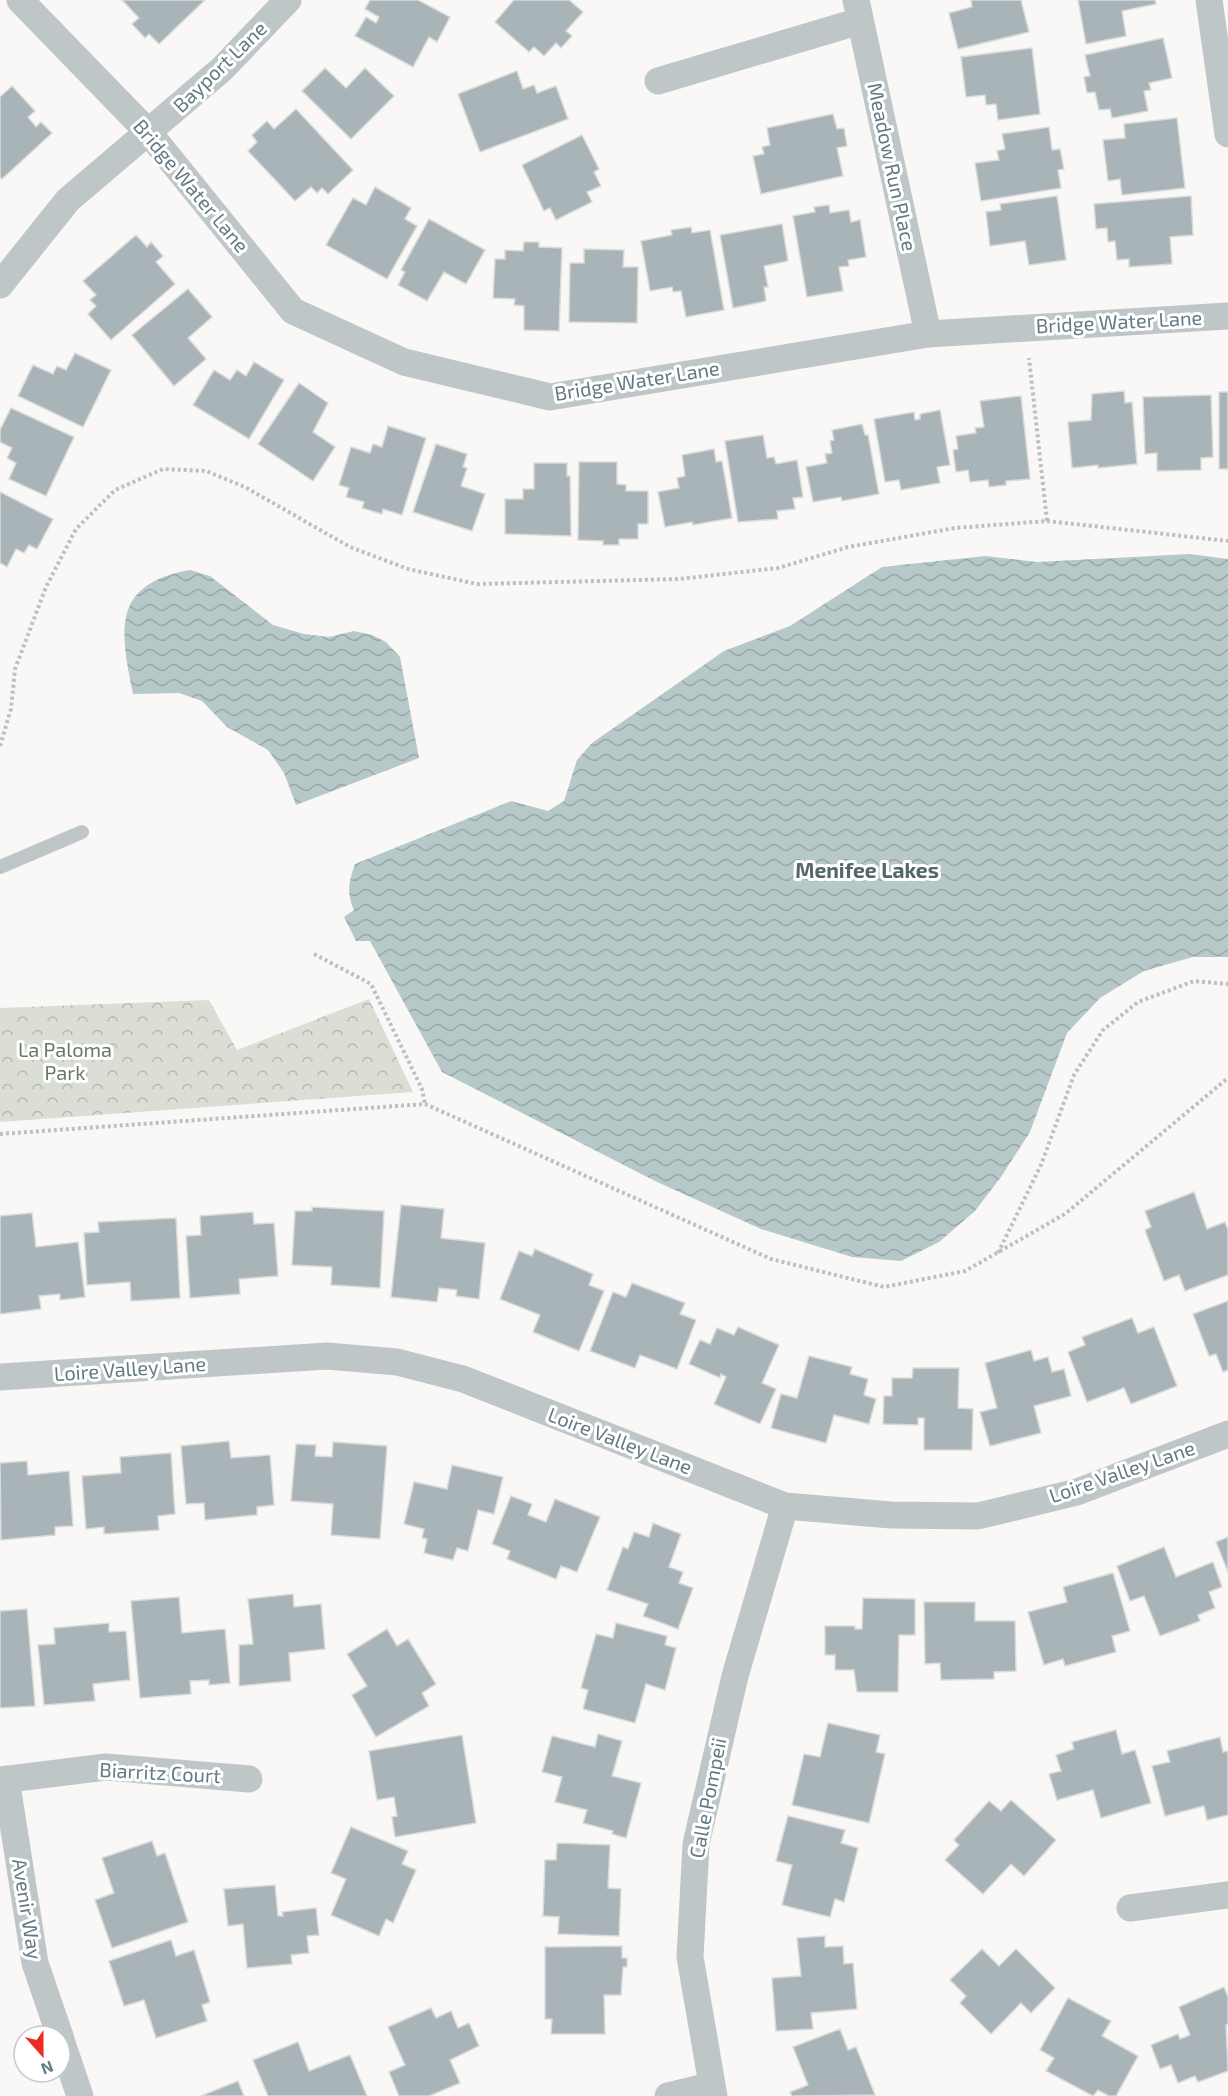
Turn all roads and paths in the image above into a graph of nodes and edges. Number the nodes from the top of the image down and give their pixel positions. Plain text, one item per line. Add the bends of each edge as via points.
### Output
1 (20, 0) edge
2 (288, 0) edge
3 (1209, 0) edge
4 (858, 10) edge
5 (658, 81) dead end
6 (149, 133) junction
7 (1228, 134) edge
8 (0, 285) edge
9 (1228, 316) edge
10 (1026, 328) junction
11 (928, 334) junction
12 (1047, 521) junction
13 (1228, 541) edge
14 (0, 746) edge
15 (82, 832) dead end
16 (0, 867) edge
17 (314, 954) dead end
18 (1228, 984) edge
19 (1228, 1078) edge
20 (425, 1104) junction
21 (0, 1134) edge
22 (998, 1252) junction
23 (0, 1377) edge
24 (1228, 1434) edge
25 (785, 1506) junction
26 (249, 1779) dead end
27 (3, 1780) edge
28 (1228, 1895) edge
29 (1130, 1908) dead end
30 (56, 2024) edge
31 (72, 2072) edge
32 (712, 2091) edge
33 (80, 2096) edge
34 (668, 2096) edge

1 - 6 street, Bridge Water Lane
2 - 6 street, Bayport Lane via 222,69
3 - 7 street
4 - 5 street
4 - 11 street, Meadow Run Place
6 - 8 street, Bayport Lane via 68,200
6 - 11 street, Bridge Water Lane via 293,311 404,362 550,397
9 - 10 street, Bridge Water Lane
10 - 11 street, Bridge Water Lane
10 - 12 path
12 - 13 path
12 - 14 path via 955,528 848,547 778,568 679,579 477,584 408,569 350,547 245,486 206,471 164,469 115,490 76,529 46,587 15,669 11,709
15 - 16 lane
17 - 20 path via 371,984 422,1089
18 - 22 path via 1194,981 1138,1002 1103,1030 1074,1076 1041,1165
19 - 22 path via 1065,1214
20 - 21 path
20 - 22 path via 771,1259 884,1287 965,1271
23 - 25 street, Loire Valley Lane via 327,1356 397,1362 463,1379
24 - 25 street, Loire Valley Lane via 1077,1492 978,1516 891,1515
25 - 32 street, Calle Pompeii via 735,1676 696,1844 690,1957
26 - 27 street, Biarritz Court via 106,1767
27 - 30 street, Avenir Way via 35,1963
28 - 29 street
31 - 33 street, Avenir Way
32 - 34 street

